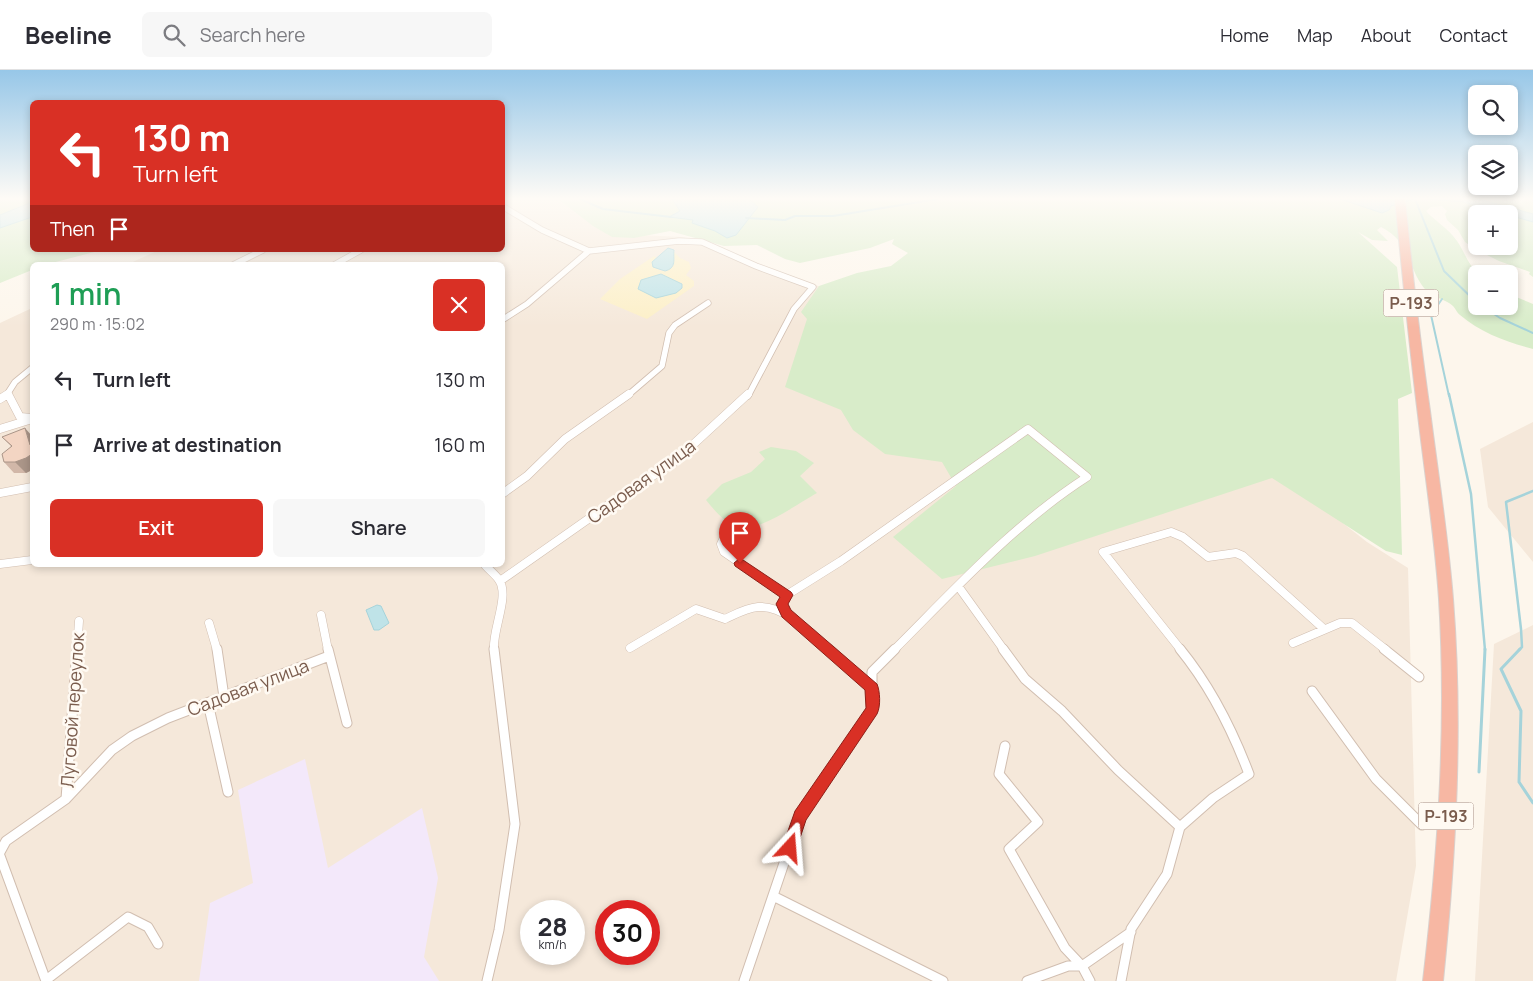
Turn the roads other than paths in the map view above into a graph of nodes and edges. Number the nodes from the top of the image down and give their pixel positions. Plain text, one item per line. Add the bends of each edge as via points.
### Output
1 (567, 242) edge
2 (674, 242) edge
3 (691, 242) edge
4 (1405, 242) edge
5 (588, 251) junction
6 (259, 252) edge
7 (357, 252) edge
8 (239, 262) edge
9 (339, 262) edge
10 (708, 303) dead end
11 (505, 318) edge
12 (30, 370) edge
13 (8, 394) junction
14 (0, 399) edge
15 (30, 418) edge
16 (30, 419) edge
17 (0, 429) edge
18 (30, 487) edge
19 (505, 492) edge
20 (0, 493) edge
21 (725, 536) dead end
22 (30, 560) edge
23 (0, 564) edge
24 (487, 567) edge
25 (500, 581) junction
26 (958, 586) junction
27 (787, 595) junction
28 (786, 614) junction
29 (321, 615) dead end
30 (78, 621) dead end
31 (209, 623) dead end
32 (1324, 629) junction
33 (1293, 643) dead end
34 (630, 648) dead end
35 (329, 656) junction
36 (1419, 677) dead end
37 (872, 688) junction
38 (1312, 690) dead end
39 (224, 697) junction
40 (208, 702) junction
41 (347, 723) dead end
42 (1005, 746) dead end
43 (228, 792) dead end
44 (66, 798) junction
45 (1422, 825) dead end
46 (1180, 827) junction
47 (0, 852) edge
48 (0, 856) edge
49 (773, 896) junction
50 (1131, 932) junction
51 (158, 944) dead end
52 (1082, 966) junction
53 (46, 981) edge
54 (487, 981) edge
55 (744, 981) edge
56 (943, 981) edge
57 (1027, 981) edge
58 (1090, 981) edge
59 (1121, 981) edge
60 (1433, 981) edge

1 - 5 street
2 - 5 street, Садовая улица
3 - 25 street, Садовая улица via 702,242 813,287 794,309 747,397 673,463
4 - 60 highway, Р-193 via 1422,406 1440,523 1448,650 1449,771
5 - 11 street
6 - 8 street
7 - 9 street
10 - 19 street via 675,325 662,366 635,390 565,439 527,476
12 - 13 street via 14,382
13 - 14 street
13 - 15 street via 20,417
16 - 17 street
18 - 20 street
21 - 27 street via 721,544 724,552
22 - 23 street
24 - 25 street
25 - 54 street via 502,600 493,641 515,824 499,930
26 - 27 street via 1038,511 1087,476 1028,429 841,561
26 - 37 street via 872,672
26 - 46 street via 1026,679
27 - 28 street via 782,604
28 - 34 street via 767,606 748,608 725,619 696,609
28 - 37 street
29 - 35 street
30 - 44 street, Луговой переулок
31 - 39 street via 216,644
32 - 33 street
32 - 36 street via 1340,623 1352,623
32 - 46 street via 1236,553 1208,557 1183,537 1171,532 1103,552 1202,676 1236,739 1249,774
35 - 39 street, Садовая улица
35 - 41 street
37 - 49 street via 872,710 800,816
38 - 45 street via 1387,792
39 - 40 street, Садовая улица
40 - 43 street
40 - 44 street, Садовая улица via 132,736 112,750
42 - 52 street via 998,774 1038,822 1009,849 1065,948
44 - 47 street, Садовая улица via 17,831 6,840
46 - 50 street via 1167,874
48 - 53 street
49 - 55 street
49 - 56 street
50 - 52 street
50 - 59 street
51 - 53 street via 148,927 128,917
52 - 57 street via 1068,966
52 - 58 street

